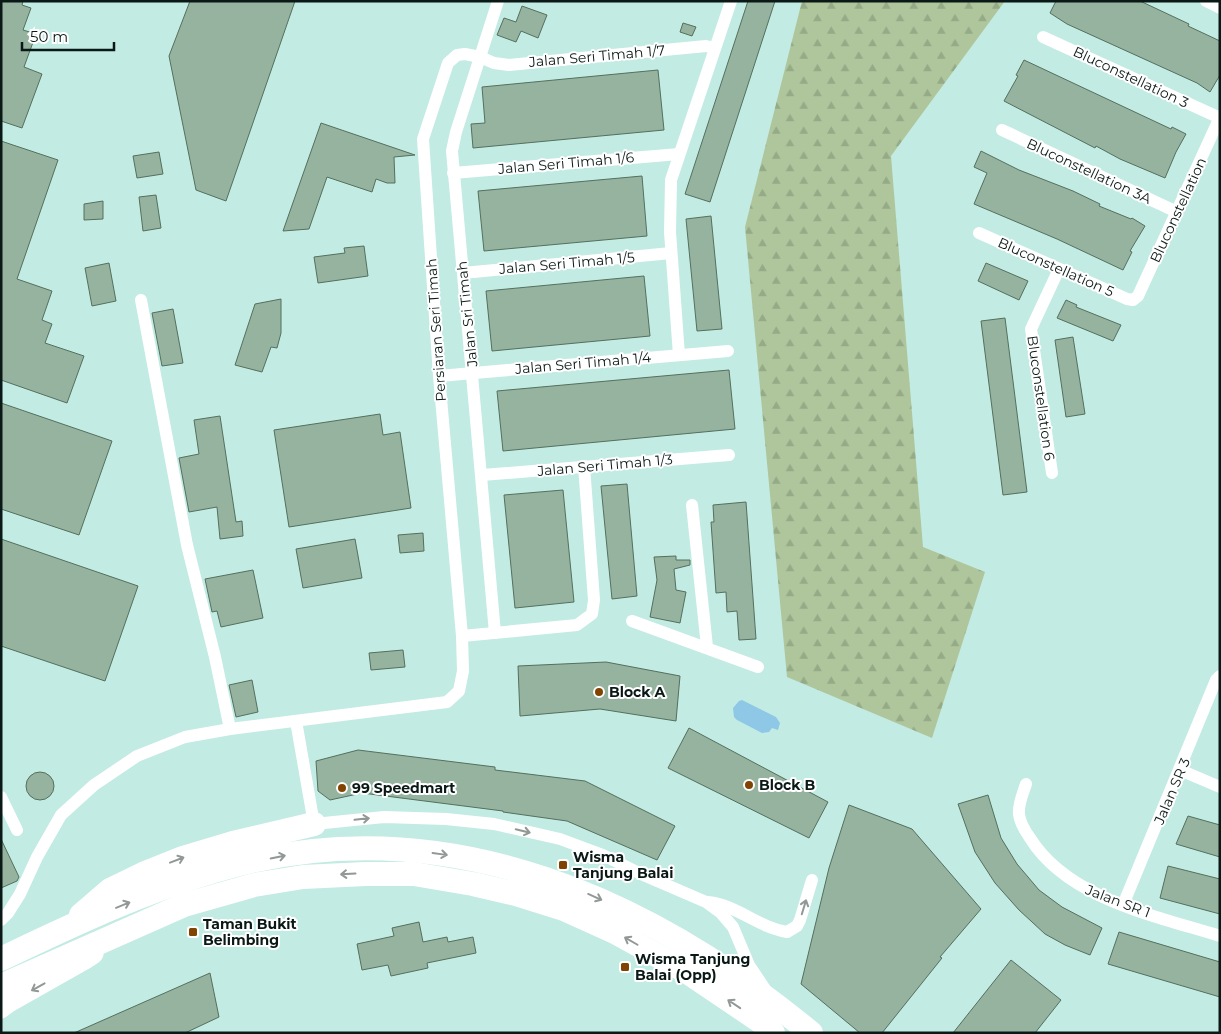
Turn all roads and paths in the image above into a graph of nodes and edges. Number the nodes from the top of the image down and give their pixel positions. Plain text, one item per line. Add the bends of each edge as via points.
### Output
1 (498, 1) edge
2 (731, 1) edge
3 (1206, 1) edge
4 (1220, 8) edge
5 (1043, 37) dead end
6 (715, 48) junction
7 (480, 57) junction
8 (1220, 117) edge
9 (1002, 130) dead end
10 (679, 154) junction
11 (453, 172) junction
12 (1177, 212) junction
13 (979, 233) dead end
14 (671, 253) junction
15 (1059, 269) junction
16 (462, 273) junction
17 (141, 300) dead end
18 (1133, 300) joint
19 (728, 351) dead end
20 (679, 355) junction
21 (473, 373) junction
22 (439, 376) junction
23 (729, 455) dead end
24 (584, 466) junction
25 (1052, 473) dead end
26 (482, 475) junction
27 (692, 505) dead end
28 (632, 621) dead end
29 (495, 633) junction
30 (462, 636) junction
31 (707, 647) junction
32 (758, 667) dead end
33 (1220, 676) edge
34 (296, 721) junction
35 (230, 729) junction
36 (1180, 770) junction
37 (1026, 784) dead end
38 (1220, 787) edge
39 (1, 797) edge
40 (314, 824) junction
41 (17, 830) dead end
42 (812, 880) dead end
43 (706, 902) junction
44 (1123, 905) junction
45 (1, 920) edge
46 (758, 922) junction
47 (62, 930) junction
48 (123, 932) junction
49 (1220, 936) edge
50 (738, 940) junction
51 (1, 959) edge
52 (1, 986) edge
53 (774, 1002) junction
54 (1, 1009) edge
55 (773, 1033) edge
56 (811, 1033) edge

1 - 7 street, Jalan Sri Timah
2 - 6 street
3 - 4 street
5 - 8 street, Bluconstellation 3
6 - 7 street, Jalan Seri Timah 1/7 via 706,46 509,65
6 - 10 street
7 - 11 street, Jalan Sri Timah via 456,132
7 - 22 street, Persiaran Seri Timah via 457,55 448,63 423,139
8 - 12 street, Bluconstellation
9 - 12 street, Bluconstellation 3A
10 - 11 street, Jalan Seri Timah 1/6
10 - 14 street via 671,180
11 - 16 street, Jalan Sri Timah
12 - 18 street, Bluconstellation via 1138,296
13 - 15 street, Bluconstellation 5
14 - 16 street, Jalan Seri Timah 1/5
14 - 20 street
15 - 18 street, Bluconstellation 5
15 - 25 street, Bluconstellation 6 via 1031,329
16 - 21 street, Jalan Sri Timah
17 - 35 street via 186,545
19 - 20 street, Jalan Seri Timah 1/4
20 - 21 street, Jalan Seri Timah 1/4
21 - 22 street, Jalan Seri Timah 1/4
21 - 26 street, Jalan Sri Timah
22 - 30 street, Persiaran Seri Timah
23 - 24 street, Jalan Seri Timah 1/3
24 - 26 street, Jalan Seri Timah 1/3
24 - 29 street via 594,600 592,614 577,625
26 - 29 street, Jalan Sri Timah
27 - 31 street
28 - 31 street
29 - 30 street
30 - 34 street, Persiaran Seri Timah via 463,671 459,691 447,702
31 - 32 street
33 - 36 street, Jalan SR 3
34 - 35 street, Persiaran Seri Timah
34 - 40 street
35 - 45 street, Persiaran Seri Timah via 185,737 138,756 94,785 61,815 20,894
36 - 38 street
36 - 44 street, Jalan SR 3
37 - 44 street, Jalan SR 1 via 1019,814 1024,828 1046,860 1082,888
39 - 41 street
40 -> 43 street via 384,816 494,824 560,839
47 -> 40 highway via 110,890 143,874 233,843
46 -> 42 street via 787,932 797,926
43 - 46 street via 722,903
43 - 50 street via 733,927
44 - 49 street, Jalan SR 1
46 - 50 street via 747,925
47 - 51 highway
47 -> 53 highway via 174,884 246,862 299,852 417,851 478,859 573,888 626,911 702,953
48 - 52 highway
48 -> 54 main road via 85,960
55 -> 48 highway via 689,973 615,932 564,909 516,894 424,876 303,877 254,885 184,905
50 - 53 street via 749,966
53 - 56 highway

